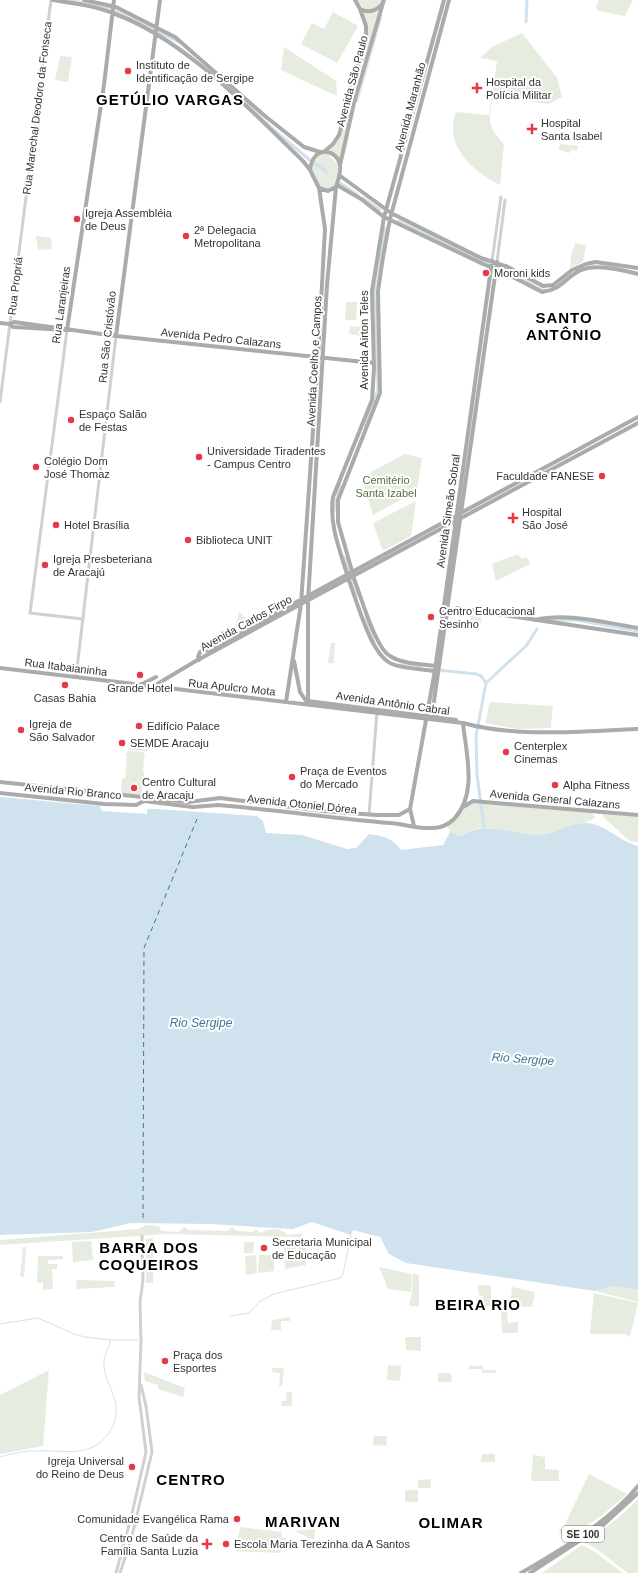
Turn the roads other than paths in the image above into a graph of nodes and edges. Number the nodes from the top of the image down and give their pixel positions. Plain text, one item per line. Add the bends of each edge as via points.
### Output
1 (52, 0) edge
2 (84, 0) edge
3 (114, 0) edge
4 (160, 0) edge
5 (444, 0) edge
6 (449, 0) edge
7 (354, 1) edge
8 (383, 1) edge
9 (360, 9) junction
10 (113, 10) junction
11 (156, 27) junction
12 (156, 34) junction
13 (322, 151) junction
14 (340, 165) junction
15 (310, 170) junction
16 (339, 175) junction
17 (397, 180) junction
18 (337, 186) junction
19 (319, 188) junction
20 (501, 197) dead end
21 (505, 200) dead end
22 (386, 209) junction
23 (391, 213) junction
24 (23, 217) joint
25 (384, 217) junction
26 (390, 219) junction
27 (492, 261) junction
28 (497, 262) junction
29 (494, 268) junction
30 (638, 268) edge
31 (638, 274) edge
32 (0, 323) edge
33 (10, 324) junction
34 (67, 330) junction
35 (116, 336) junction
36 (318, 358) junction
37 (323, 358) junction
38 (374, 363) junction
39 (0, 402) edge
40 (638, 417) edge
41 (638, 423) edge
42 (462, 512) junction
43 (457, 514) junction
44 (461, 518) junction
45 (457, 520) junction
46 (350, 575) junction
47 (447, 584) junction
48 (308, 594) junction
49 (302, 598) junction
50 (308, 600) junction
51 (301, 604) junction
52 (449, 604) junction
53 (457, 608) junction
54 (447, 616) junction
55 (83, 619) junction
56 (540, 620) junction
57 (638, 628) edge
58 (638, 635) edge
59 (294, 656) junction
60 (199, 660) junction
61 (0, 668) edge
62 (437, 669) junction
63 (76, 677) junction
64 (156, 677) dead end
65 (140, 685) junction
66 (154, 686) junction
67 (286, 702) junction
68 (308, 702) junction
69 (377, 711) junction
70 (427, 717) junction
71 (438, 717) junction
72 (463, 723) junction
73 (638, 729) edge
74 (0, 782) edge
75 (0, 794) edge
76 (144, 799) junction
77 (410, 809) junction
78 (461, 809) junction
79 (369, 815) junction
80 (638, 815) edge
81 (414, 826) junction
82 (142, 1236) dead end
83 (140, 1381) junction
84 (139, 1393) junction
85 (143, 1393) junction
86 (638, 1486) edge
87 (638, 1493) edge
88 (602, 1524) junction
89 (116, 1573) edge
90 (120, 1573) edge
91 (522, 1573) edge
92 (530, 1573) edge

1 - 10 main road
1 - 24 street, Rua Marechal Deodoro da Fonseca
2 - 10 main road
3 - 10 main road, Rua Laranjeiras
4 - 11 main road, Rua São Cristóvão
5 - 17 main road, Avenida Maranhão
6 - 17 main road, Avenida Maranhão
7 - 9 main road, Avenida São Paulo
8 - 9 main road via 372,11
8 - 14 main road, Avenida São Paulo via 356,96
9 - 13 main road, Avenida São Paulo via 365,21 366,36 339,135 336,142
10 - 11 main road
10 - 12 main road
10 - 34 main road, Rua Laranjeiras
11 - 12 main road, Rua São Cristóvão
11 - 13 main road via 182,41 265,116 304,147
12 - 15 main road via 190,56
12 - 35 main road, Rua São Cristóvão
13 - 14 main road via 334,156
13 - 15 main road via 312,161
14 - 16 main road
15 - 19 main road
16 - 18 main road
16 - 22 main road
17 - 22 main road, Avenida Maranhão
17 - 23 main road, Avenida Maranhão
18 - 19 main road via 328,191
18 - 25 main road via 361,199
18 - 37 main road, Avenida Coelho e Campos
19 - 36 main road, Avenida Coelho e Campos via 326,229
20 - 27 street, Avenida Simeão Sobral
21 - 28 street, Avenida Simeão Sobral
22 - 23 main road
22 - 25 main road, Avenida Airton Teles
23 - 26 main road, Avenida Maranhão
23 - 27 main road
24 - 33 street, Rua Propriá
25 - 26 main road
25 - 38 main road, Avenida Airton Teles via 372,290
26 - 29 main road
26 - 46 main road, Avenida Airton Teles via 378,291 380,393 337,505 340,533
27 - 28 main road
27 - 29 main road, Avenida Simeão Sobral
28 - 29 main road, Avenida Simeão Sobral
28 - 30 main road via 543,286 554,285 572,270 596,262
29 - 31 main road via 542,292 556,289 578,272 588,269 613,269
29 - 42 main road, Avenida Simeão Sobral
29 - 43 main road, Avenida Simeão Sobral
32 - 33 main road, Avenida Pedro Calazans
33 - 34 main road, Avenida Pedro Calazans via 13,327
33 - 39 street, Rua Propriá
34 - 35 main road, Avenida Pedro Calazans
34 - 55 street, Rua Laranjeiras via 30,613
35 - 36 main road, Avenida Pedro Calazans
35 - 55 street, Rua São Cristóvão
36 - 37 main road, Avenida Pedro Calazans
36 - 49 main road, Avenida Coelho e Campos
37 - 38 main road, Avenida Pedro Calazans
37 - 48 main road, Avenida Coelho e Campos
38 - 46 main road, Avenida Airton Teles via 372,400 332,502 333,526
40 - 42 main road
41 - 44 main road
42 - 43 main road
42 - 44 main road, Avenida Simeão Sobral
43 - 45 main road, Avenida Simeão Sobral
43 - 46 main road
44 - 45 main road
44 - 52 main road, Avenida Simeão Sobral
45 - 46 main road
45 - 47 main road, Avenida Simeão Sobral
46 - 48 main road, Avenida Carlos Firpo
46 - 50 main road, Avenida Carlos Firpo
46 - 62 main road, Avenida Airton Teles via 374,634 385,652 396,659
47 - 52 main road
47 - 62 main road, Avenida Simeão Sobral
48 - 49 main road, Avenida Carlos Firpo
48 - 50 main road, Avenida Coelho e Campos
49 - 51 main road, Avenida Coelho e Campos
49 - 60 main road, Avenida Carlos Firpo via 204,651 198,655
50 - 51 main road, Avenida Carlos Firpo
50 - 68 main road, Avenida Coelho e Campos
51 - 59 main road, Avenida Coelho e Campos
51 - 60 main road, Avenida Carlos Firpo
52 - 53 main road
52 - 54 main road, Avenida Simeão Sobral
53 - 54 main road
53 - 56 main road
54 - 62 main road, Avenida Simeão Sobral
55 - 63 street, Rua São Cristóvão
56 - 57 main road via 570,618
56 - 58 main road
59 - 67 main road, Avenida Coelho e Campos
59 - 68 main road via 300,692
60 - 66 main road, Avenida Carlos Firpo
61 - 63 main road, Rua Itabaianinha
62 - 70 main road, Avenida Simeão Sobral
62 - 71 main road, Avenida Simeão Sobral via 433,710
63 - 65 main road, Rua Itabaianinha
64 - 65 main road
65 - 66 main road, Rua Apulcro Mota
66 - 67 main road, Rua Apulcro Mota
67 - 68 main road, Rua Apulcro Mota
68 - 69 main road, Avenida Antônio Cabral
69 - 70 main road, Avenida Antônio Cabral
69 - 79 street
70 - 71 main road, Avenida Antônio Cabral
70 - 72 main road, Avenida Antônio Cabral
70 - 77 main road, Avenida Simeão Sobral
71 - 72 main road, Avenida Antônio Cabral
72 - 73 main road via 532,732
72 - 78 main road via 469,778 467,794
74 - 76 main road, Avenida Rio Branco
75 - 76 main road, Avenida Rio Branco via 104,804 136,805
76 - 79 main road, Avenida Otoniel Dórea via 196,802 220,798
76 - 81 main road, Avenida Otoniel Dórea via 193,807 223,805
77 - 79 main road, Avenida Otoniel Dórea via 399,815
77 - 81 main road, Avenida Simeão Sobral
78 - 80 main road, Avenida General Calazans via 472,801
78 - 81 main road, Avenida Otoniel Dórea via 447,825 438,828
82 - 83 street
83 - 84 street
83 - 85 street
84 - 85 street
84 - 89 street via 146,1452
85 - 90 street via 152,1452 131,1540
86 - 88 main road, SE 100
87 - 88 main road, SE 100
88 - 91 main road, SE 100
88 - 92 main road, SE 100

